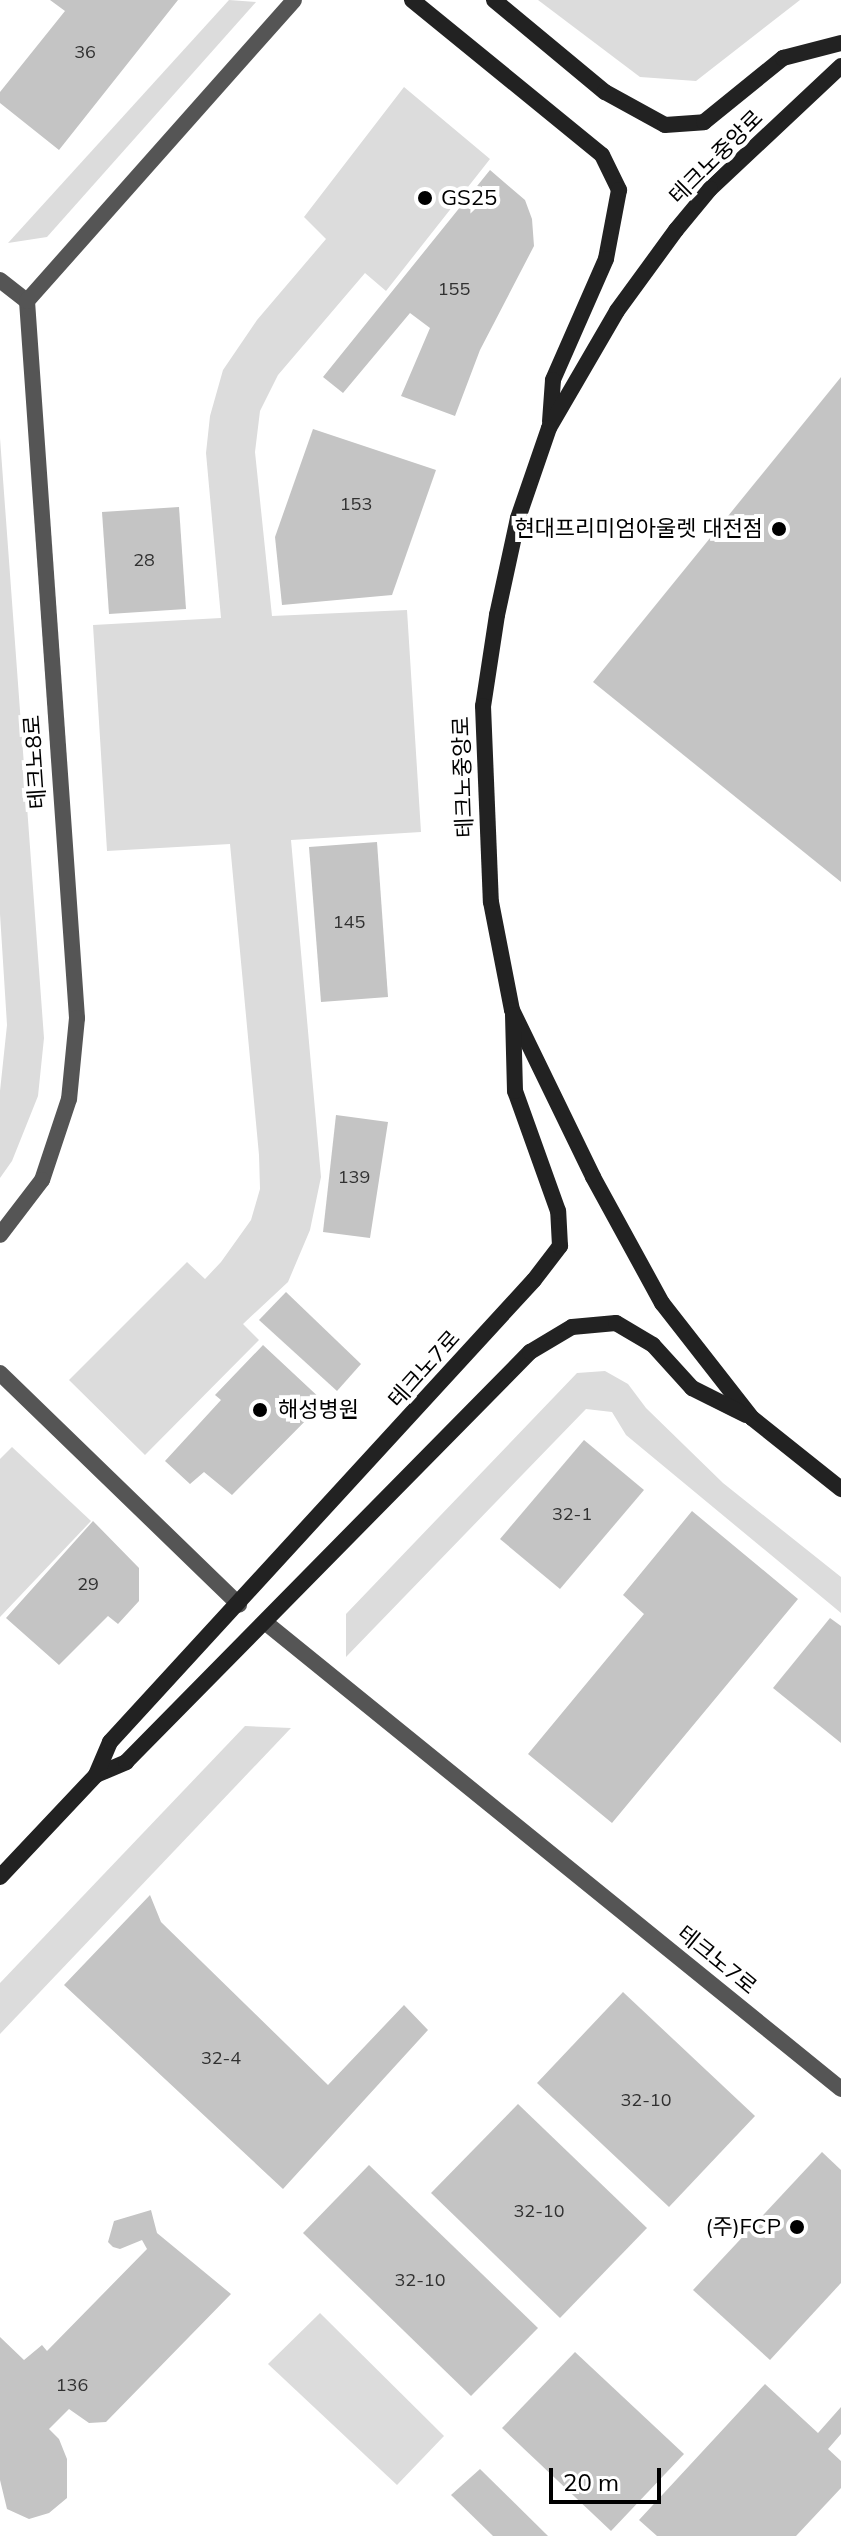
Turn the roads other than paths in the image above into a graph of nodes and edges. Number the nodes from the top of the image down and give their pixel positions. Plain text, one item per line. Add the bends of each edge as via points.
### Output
1 (294, 0) edge
2 (412, 0) edge
3 (494, 0) edge
4 (841, 43) edge
5 (841, 66) edge
6 (0, 280) edge
7 (27, 301) junction
8 (549, 428) junction
9 (512, 1010) junction
10 (0, 1235) edge
11 (0, 1373) edge
12 (752, 1418) junction
13 (841, 1489) edge
14 (239, 1605) junction
15 (266, 1623) junction
16 (96, 1775) junction
17 (0, 1877) edge
18 (841, 2089) edge

1 - 7 street
2 - 8 main road via 602,155 619,190 606,259 553,380
3 - 4 main road via 605,92 665,125 704,122 783,58
5 - 8 main road, 테크노중앙로 via 710,189 676,230 617,311
6 - 7 street
7 - 10 street, 테크노8로 via 77,1018 69,1099 42,1180
8 - 9 main road, 테크노중앙로 via 518,518 483,706 491,902
9 - 12 main road, 테크노중앙로 via 593,1177 662,1303
9 - 14 main road, 테크노7로 via 515,1091 558,1211 560,1246
11 - 14 street
12 - 13 main road, 테크노중앙로
12 - 15 main road, 테크노7로 via 692,1388 653,1345 616,1323 572,1327 530,1352
14 - 16 main road, 테크노7로 via 110,1742
15 - 16 main road, 테크노7로 via 126,1762
15 - 18 street, 테크노7로
16 - 17 main road, 테크노7로

